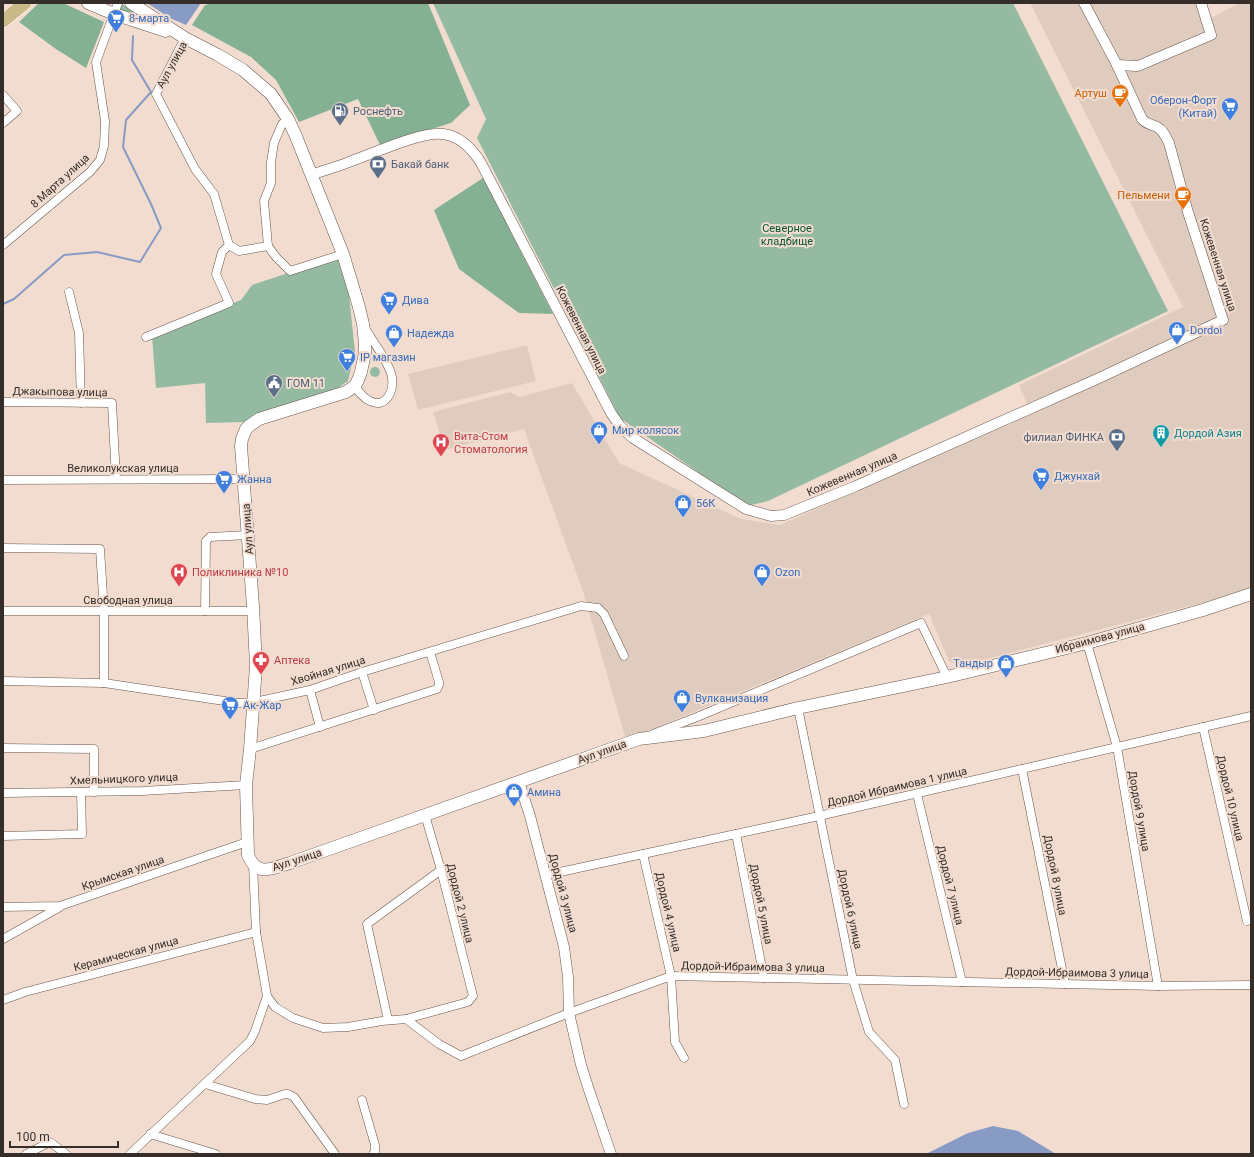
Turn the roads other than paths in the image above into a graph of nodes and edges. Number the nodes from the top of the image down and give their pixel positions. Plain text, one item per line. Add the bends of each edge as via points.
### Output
1 (88, 3) edge
2 (131, 3) edge
3 (1084, 3) edge
4 (1201, 3) edge
5 (18, 5) edge
6 (116, 8) edge
7 (3, 21) edge
8 (185, 38) junction
9 (1117, 65) junction
10 (3, 95) edge
11 (288, 119) junction
12 (3, 123) edge
13 (311, 175) junction
14 (3, 245) edge
15 (229, 245) junction
16 (268, 246) junction
17 (343, 254) junction
18 (69, 292) dead end
19 (363, 324) junction
20 (146, 337) dead end
21 (355, 386) junction
22 (3, 402) edge
23 (81, 403) junction
24 (116, 479) junction
25 (244, 479) junction
26 (3, 480) edge
27 (248, 535) junction
28 (3, 548) edge
29 (1251, 594) edge
30 (3, 611) edge
31 (104, 611) junction
32 (205, 611) junction
33 (253, 611) junction
34 (1087, 642) junction
35 (430, 652) junction
36 (624, 656) dead end
37 (362, 672) junction
38 (947, 677) junction
39 (3, 681) edge
40 (104, 683) junction
41 (310, 690) junction
42 (254, 702) junction
43 (798, 708) junction
44 (374, 710) junction
45 (1251, 716) edge
46 (320, 727) junction
47 (1203, 727) junction
48 (639, 739) junction
49 (1117, 747) junction
50 (3, 748) edge
51 (250, 749) junction
52 (1022, 769) junction
53 (519, 782) junction
54 (246, 785) junction
55 (81, 792) junction
56 (94, 792) junction
57 (3, 793) edge
58 (916, 794) junction
59 (425, 815) junction
60 (819, 816) junction
61 (736, 834) junction
62 (3, 836) edge
63 (248, 842) junction
64 (644, 854) junction
65 (253, 864) junction
66 (441, 870) junction
67 (546, 875) junction
68 (60, 906) junction
69 (3, 908) edge
70 (1247, 921) dead end
71 (256, 932) junction
72 (3, 939) edge
73 (671, 976) junction
74 (764, 978) junction
75 (853, 980) junction
76 (962, 982) junction
77 (1065, 984) junction
78 (1251, 985) edge
79 (1158, 986) junction
80 (268, 996) junction
81 (3, 1000) edge
82 (569, 1014) junction
83 (406, 1019) junction
84 (388, 1020) junction
85 (684, 1058) dead end
86 (205, 1084) junction
87 (362, 1100) dead end
88 (904, 1104) dead end
89 (150, 1134) junction
90 (142, 1143) junction
91 (26, 1154) edge
92 (66, 1154) edge
93 (130, 1154) edge
94 (138, 1154) edge
95 (216, 1154) edge
96 (335, 1154) edge
97 (373, 1154) edge
98 (610, 1154) edge

1 - 6 main road
2 - 8 main road
3 - 9 street, Кожевенная улица
4 - 9 street via 1211,35 1138,66
5 - 7 main road
6 - 8 main road
6 - 14 street, 8 Марта улица via 96,62 105,121 104,146 100,160 90,172
8 - 11 main road, Аул улица via 243,70 271,94
8 - 15 street, Аул улица via 156,94 195,169 214,194
9 - 13 street, Кожевенная улица via 1142,119 1162,130 1167,139 1223,320 1097,379 863,482 777,516 746,509 633,438 620,426 481,163 463,142 448,135 430,134
10 - 12 street via 17,111
11 - 13 main road, Аул улица
11 - 16 street via 282,124 274,143 271,183 264,200
13 - 17 main road, Аул улица
15 - 16 street via 239,251
15 - 20 street via 222,252 216,274 229,303
16 - 17 street via 290,271
17 - 19 main road, Аул улица
18 - 23 street via 79,333
19 - 21 main road, Аул улица via 365,353
19 - 21 street via 386,361 392,376 392,386 386,399 375,403 364,397
21 - 25 main road, Аул улица via 346,392 259,419 249,426 244,433 241,446
22 - 23 street, Джакыпова улица
23 - 24 street, Джакыпова улица via 112,403
24 - 25 street, Великолукская улица
24 - 26 street, Великолукская улица
25 - 27 main road, Аул улица
27 - 32 street via 210,537 206,541
27 - 33 main road, Аул улица
28 - 31 street via 100,549
29 - 34 main road, Ибраимова улица
30 - 31 street, Свободная улица
31 - 32 street, Свободная улица
31 - 40 street
32 - 33 street, Свободная улица
33 - 42 main road, Аул улица via 256,666
34 - 38 main road, Ибраимова улица
34 - 49 street, Дордой 9 улица
35 - 36 street, Хвойная улица via 581,606 598,608 604,614
35 - 37 street, Хвойная улица
35 - 44 street via 439,682 437,689
37 - 41 street, Хвойная улица
37 - 44 street
38 - 43 main road, Ибраимова улица
38 - 48 street, Аул улица via 921,623
39 - 40 street, Хвойная улица
40 - 42 street, Хвойная улица via 238,703
41 - 42 street, Хвойная улица
41 - 46 street
42 - 51 main road, Аул улица
43 - 48 main road, Ибраимова улица via 704,731
43 - 60 street, Дордой 6 улица
44 - 46 street
45 - 47 street, Дордой Ибраимова 1 улица
46 - 51 street
47 - 49 street, Дордой Ибраимова 1 улица
47 - 70 street, Дордой 10 улица
48 - 53 main road, Аул улица
49 - 52 street, Дордой Ибраимова 1 улица
49 - 79 street, Дордой 9 улица
50 - 56 street via 94,749
51 - 54 main road, Аул улица
52 - 58 street, Дордой Ибраимова 1 улица
52 - 77 street, Дордой 8 улица
53 - 59 main road, Аул улица
53 - 67 street, Дордой 3 улица
54 - 56 street, Хмельницкого улица
54 - 63 main road, Аул улица
55 - 56 street, Хмельницкого улица
55 - 57 street, Хмельницкого улица
55 - 62 street via 82,834
58 - 60 street, Дордой Ибраимова 1 улица
58 - 76 street, Дордой 7 улица
59 - 65 main road, Аул улица via 269,870 260,869
59 - 66 street, Дордой 2 улица
60 - 61 street, Дордой Ибраимова 1 улица
60 - 75 street, Дордой 6 улица
61 - 64 street, Дордой Ибраимова 1 улица
61 - 74 street, Дордой 5 улица
63 - 65 main road, Аул улица via 248,855
63 - 68 street, Крымская улица
64 - 67 street, Дордой Ибраимова 1 улица
64 - 73 street, Дордой 4 улица
65 - 71 street
66 - 83 street, Дордой 2 улица via 473,996 468,1002
66 - 84 street via 366,924
67 - 82 street, Дордой 3 улица via 564,947
68 - 69 street, Крымская улица
68 - 72 street
71 - 80 street
71 - 81 street, Керамическая улица via 25,992
73 - 74 street, Дордой-Ибраимова 3 улица
73 - 82 street, Дордой-Ибраимова 3 улица
73 - 85 street, Дордой 4 улица via 675,1042
74 - 75 street, Дордой-Ибраимова 3 улица
75 - 76 street, Дордой-Ибраимова 3 улица
75 - 88 street, Дордой 6 улица via 869,1032 895,1060
76 - 77 street, Дордой-Ибраимова 3 улица
77 - 79 street, Дордой-Ибраимова 3 улица
78 - 79 street, Дордой-Ибраимова 3 улица
80 - 84 street via 275,1007 293,1018 323,1028 348,1027
80 - 86 street via 250,1041
82 - 83 street, Дордой-Ибраимова 3 улица via 461,1056 439,1044
82 - 98 street, Дордой 3 улица via 587,1084
83 - 84 street
86 - 89 street
86 - 96 street via 255,1099 267,1100 284,1094 294,1097
87 - 97 street via 375,1145
89 - 90 street
89 - 95 street
90 - 93 street
90 - 94 street
91 - 92 street via 50,1142

